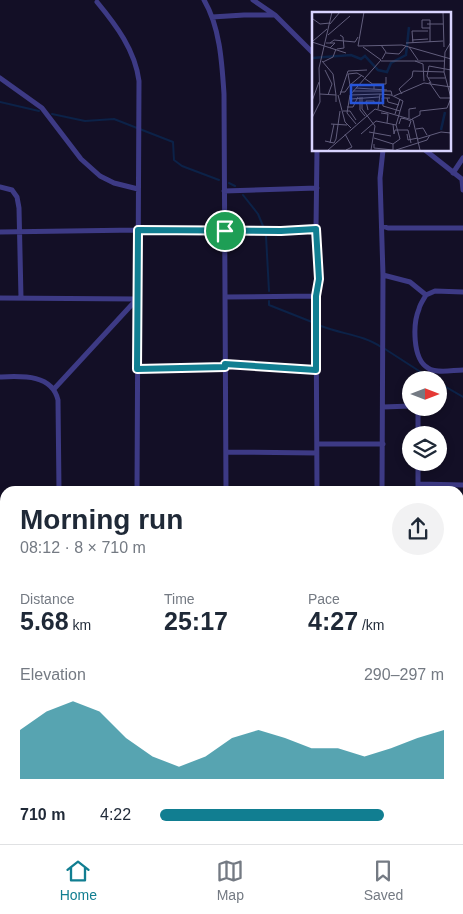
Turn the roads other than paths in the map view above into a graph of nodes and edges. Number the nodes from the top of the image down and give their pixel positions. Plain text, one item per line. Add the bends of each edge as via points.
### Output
1 (204, 0) edge
2 (252, 0) edge
3 (96, 2) dead end
4 (275, 15) junction
5 (212, 17) junction
6 (312, 52) edge
7 (0, 78) edge
8 (317, 151) edge
9 (383, 151) edge
10 (426, 151) edge
11 (463, 158) edge
12 (452, 173) junction
13 (463, 180) edge
14 (0, 186) edge
15 (318, 188) junction
16 (138, 189) junction
17 (463, 190) edge
18 (224, 192) junction
19 (382, 226) junction
20 (463, 228) edge
21 (316, 229) junction
22 (138, 230) junction
23 (225, 231) junction
24 (0, 232) edge
25 (21, 232) junction
26 (383, 275) junction
27 (463, 292) edge
28 (426, 295) junction
29 (316, 296) junction
30 (225, 297) junction
31 (0, 298) edge
32 (21, 298) junction
33 (137, 298) junction
34 (225, 365) junction
35 (137, 369) junction
36 (316, 370) junction
37 (463, 370) edge
38 (0, 377) edge
39 (54, 389) junction
40 (402, 406) edge
41 (383, 407) junction
42 (317, 444) junction
43 (382, 444) junction
44 (227, 452) junction
45 (317, 453) junction
46 (418, 471) edge
47 (418, 484) joint
48 (463, 485) edge
49 (59, 486) edge
50 (137, 486) edge
51 (226, 486) edge
52 (317, 486) edge
53 (382, 486) edge

1 - 5 street
2 - 4 street
3 - 16 street via 122,36 138,74
4 - 5 street
4 - 6 street
5 - 18 street via 223,76
7 - 16 street via 42,108 82,159 100,176 114,184
8 - 15 street
9 - 19 street via 380,178
10 - 12 street
11 - 12 street
12 - 13 street
13 - 17 street
14 - 25 street via 12,190 17,197
15 - 18 street
15 - 21 street
16 - 22 street
18 - 23 street
19 - 20 street
19 - 26 street
21 - 23 street
21 - 29 street via 319,279
22 - 23 street
22 - 25 street
22 - 33 street
23 - 30 street
24 - 25 street
25 - 32 street
26 - 28 street via 410,282
26 - 41 street
27 - 28 street via 435,291
28 - 37 street via 416,318 418,354 427,368
29 - 30 street
29 - 36 street
30 - 34 street
31 - 32 street
32 - 33 street
33 - 35 street
33 - 39 street
34 - 35 street
34 - 36 street
34 - 44 street
35 - 50 street
36 - 42 street
38 - 39 street via 32,378
39 - 49 street via 58,400
40 - 41 street
41 - 43 street
42 - 43 street
42 - 45 street
43 - 53 street
44 - 45 street
44 - 51 street
45 - 52 street
46 - 47 street
47 - 48 street

